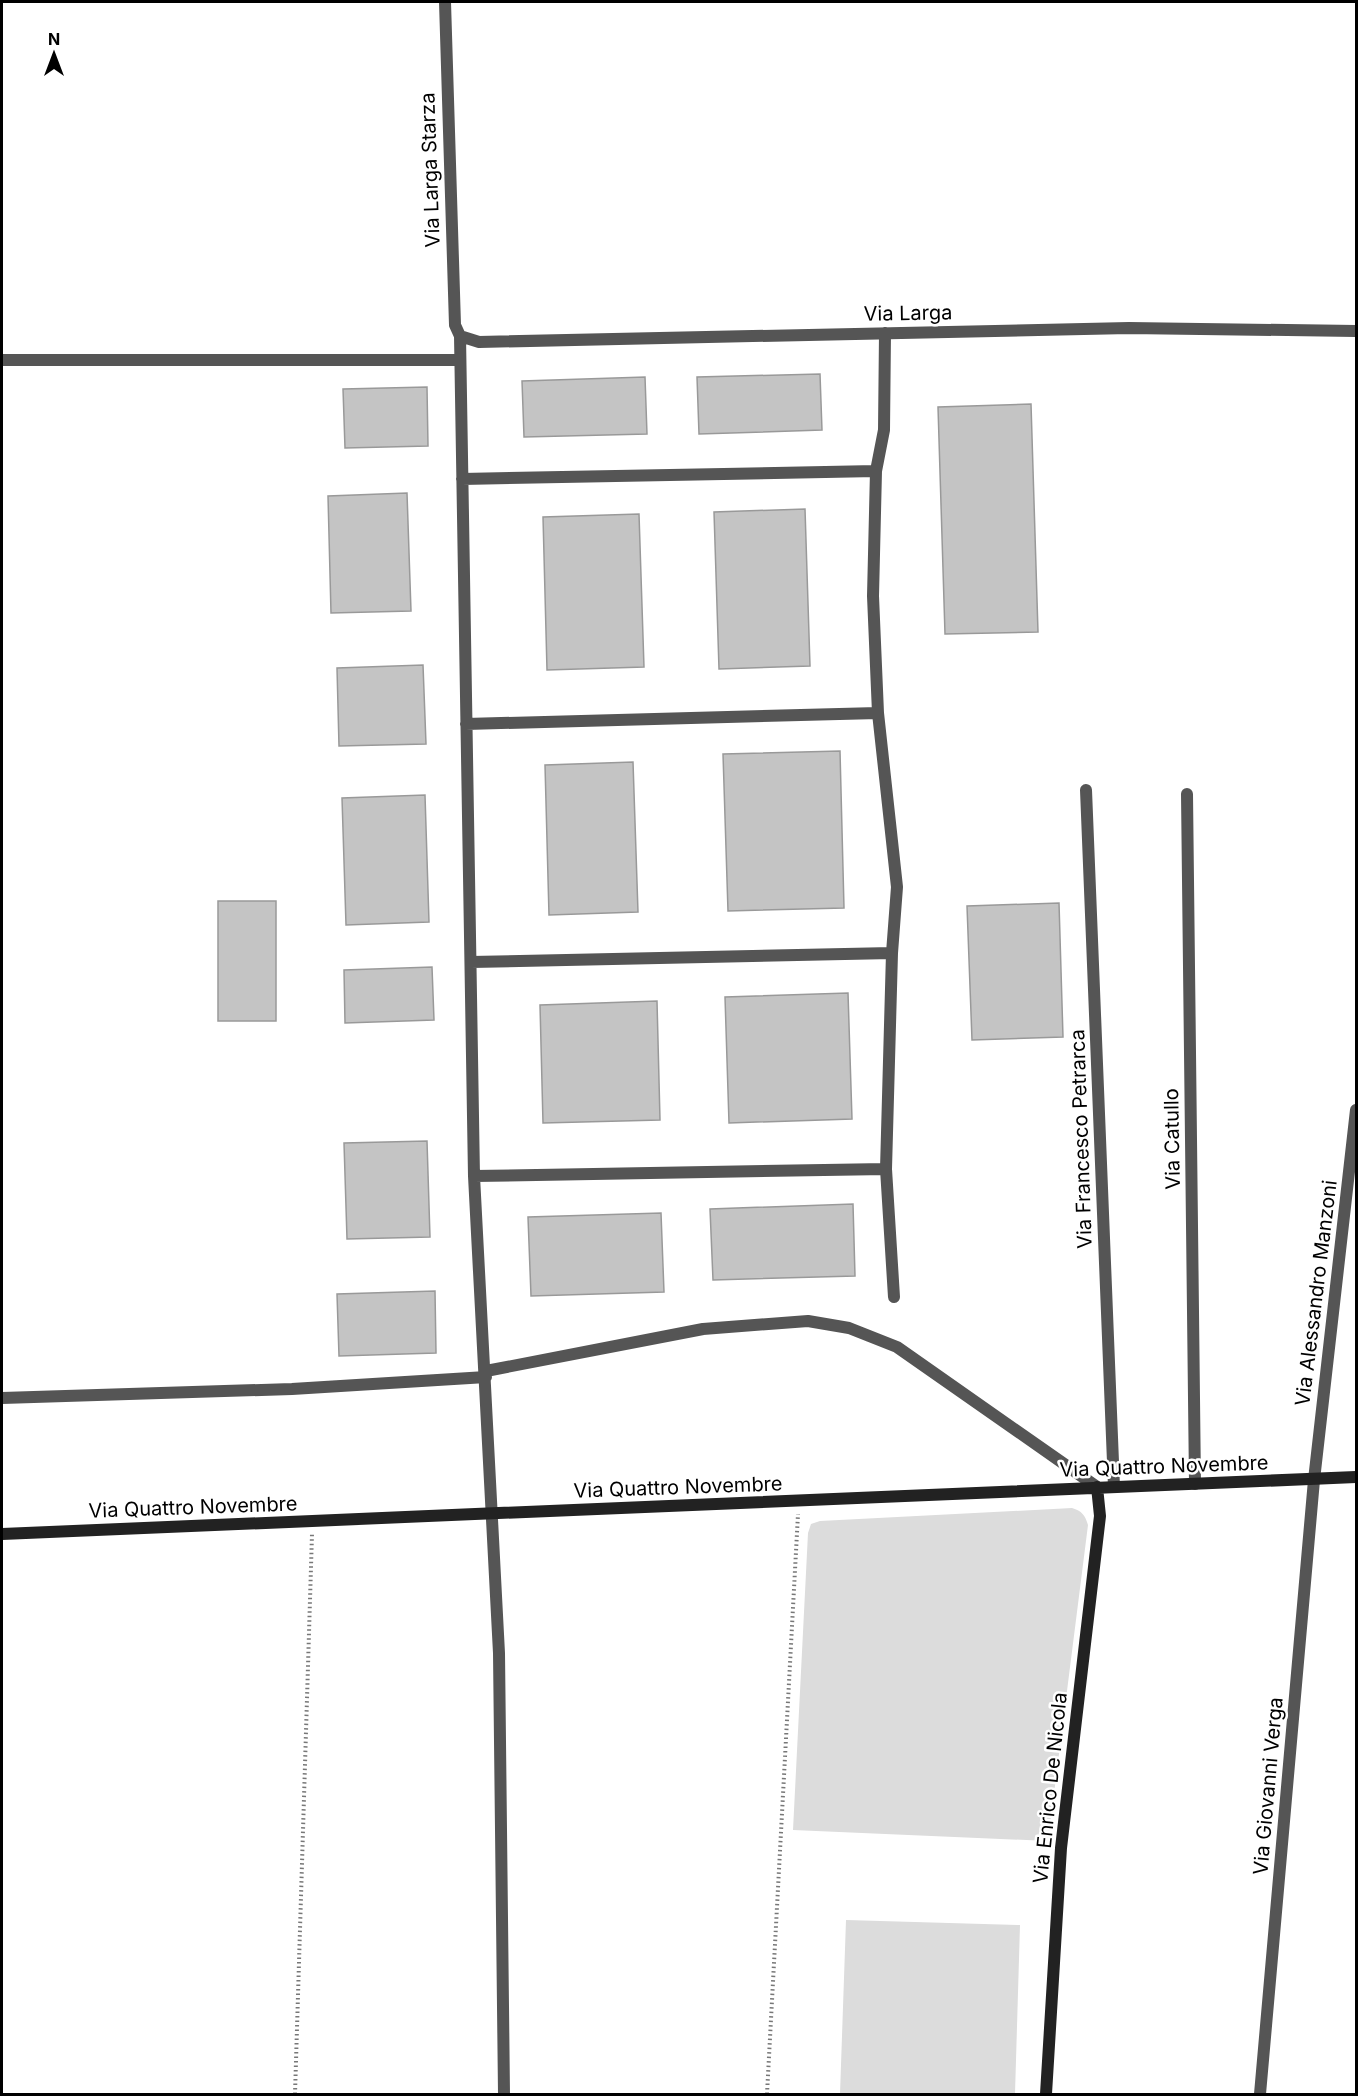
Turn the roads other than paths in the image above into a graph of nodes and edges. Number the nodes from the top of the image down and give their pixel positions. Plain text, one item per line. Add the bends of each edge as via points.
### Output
1 (445, 2) edge
2 (1356, 331) edge
3 (885, 333) junction
4 (460, 336) junction
5 (2, 360) edge
6 (460, 360) junction
7 (876, 471) junction
8 (462, 479) junction
9 (878, 713) junction
10 (466, 724) junction
11 (1086, 790) dead end
12 (1187, 794) dead end
13 (892, 953) junction
14 (471, 962) junction
15 (1356, 1110) edge
16 (886, 1169) junction
17 (474, 1176) junction
18 (894, 1297) dead end
19 (486, 1374) junction
20 (2, 1398) edge
21 (1356, 1477) edge
22 (1314, 1480) junction
23 (1195, 1484) junction
24 (1097, 1487) junction
25 (1114, 1487) junction
26 (491, 1514) junction
27 (2, 1534) edge
28 (504, 2094) edge
29 (1046, 2094) edge
30 (1260, 2094) edge

1 - 4 street, Via Larga Starza via 455,325
2 - 3 street, Via Larga via 1129,328
3 - 4 street, Via Larga via 479,342
3 - 7 street via 884,430
4 - 6 street, Via Larga Starza
5 - 6 street
6 - 8 street, Via Larga Starza
7 - 8 street
7 - 9 street via 873,596
8 - 10 street, Via Larga Starza
9 - 10 street
9 - 13 street via 897,887
10 - 14 street, Via Larga Starza
11 - 25 street, Via Francesco Petrarca
12 - 23 street, Via Catullo
13 - 14 street
13 - 16 street
14 - 17 street, Via Larga Starza
15 - 22 street, Via Alessandro Manzoni
16 - 17 street
16 - 18 street
17 - 19 street, Via Larga Starza
19 - 20 street via 292,1389
19 - 24 street via 714,1328 808,1321 849,1328 897,1347
19 - 26 street, Via Larga Starza
21 - 22 street, Via Quattro Novembre
22 - 23 street, Via Quattro Novembre
22 - 30 street, Via Giovanni Verga
23 - 25 street, Via Quattro Novembre
24 - 25 street, Via Quattro Novembre
24 - 26 street, Via Quattro Novembre
24 - 29 street, Via Enrico De Nicola via 1100,1516 1061,1848
26 - 27 street, Via Quattro Novembre
26 - 28 street, Via Larga Starza via 499,1653

